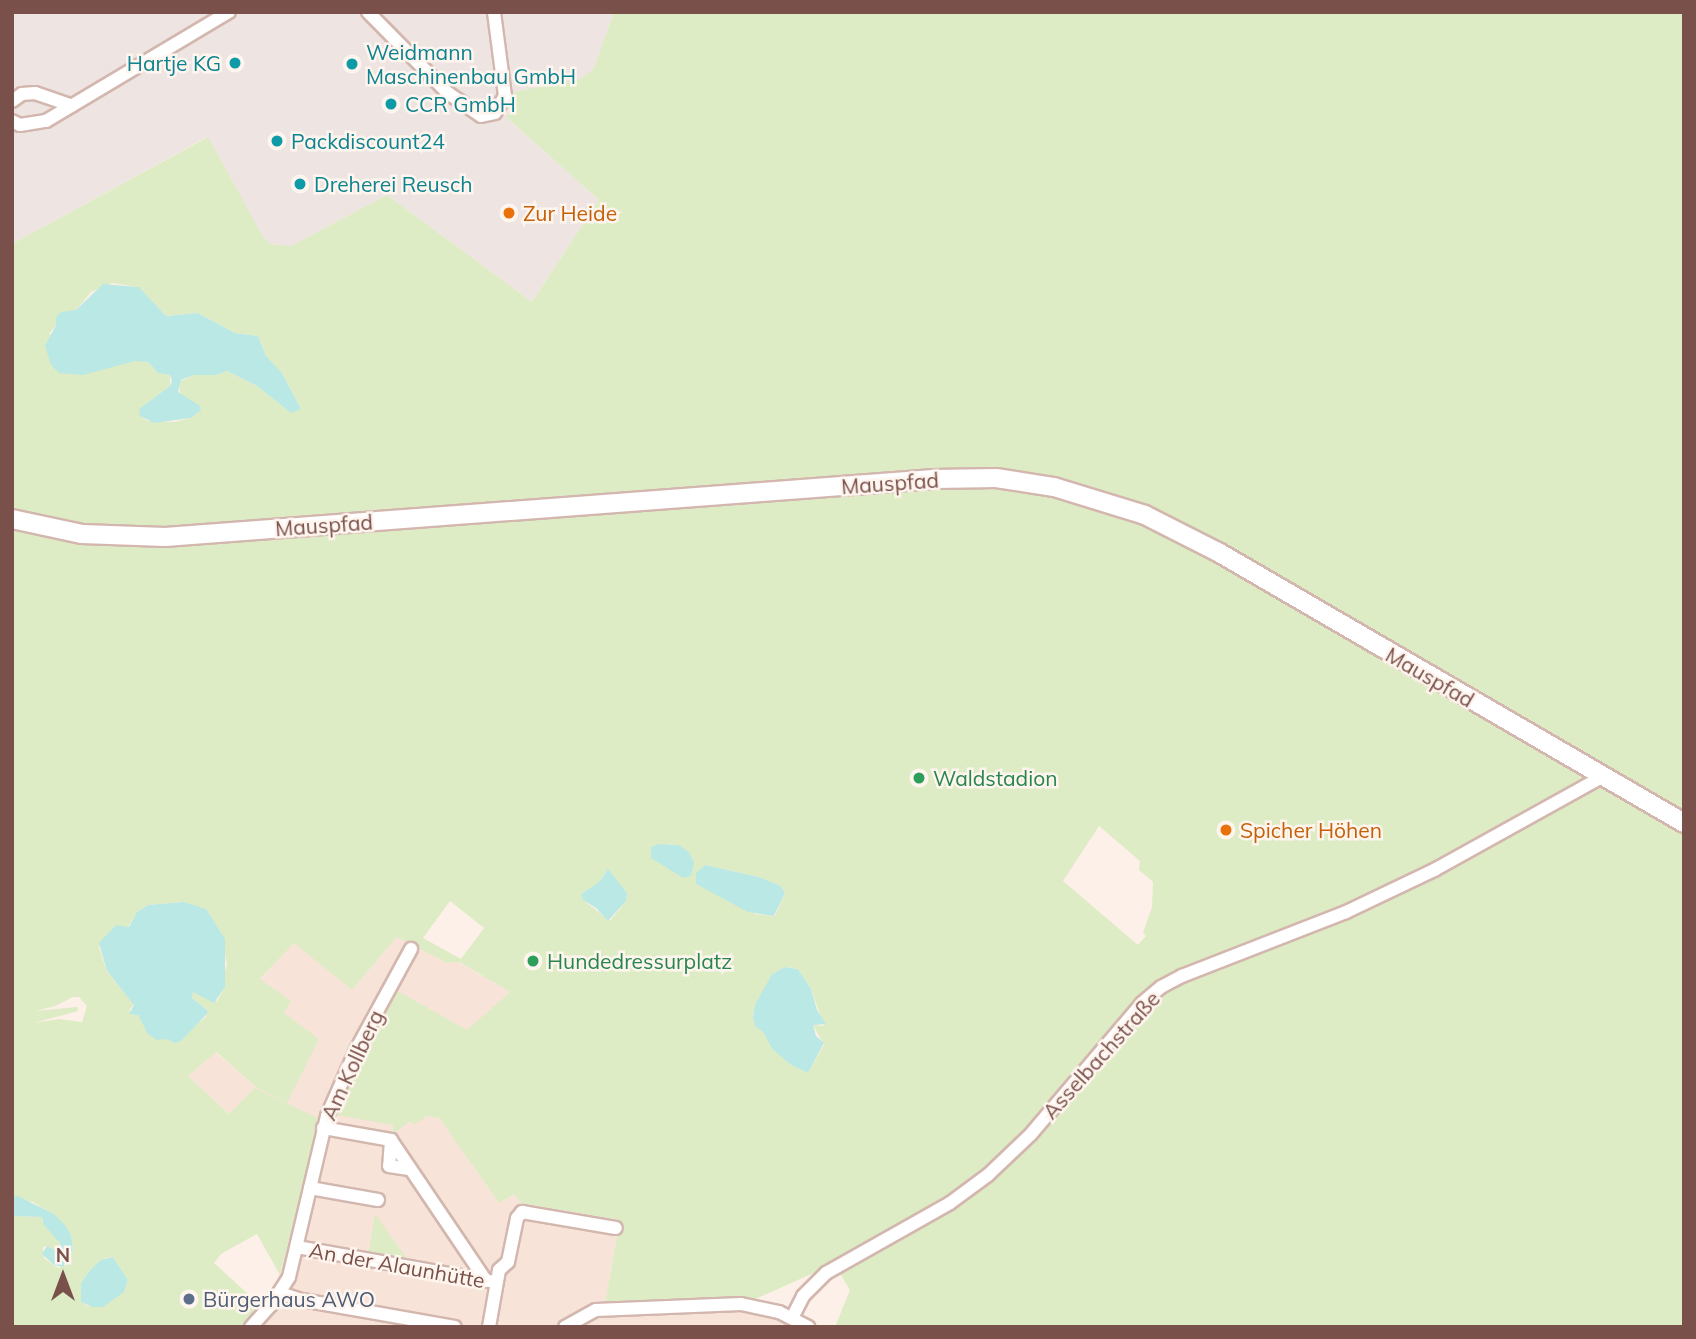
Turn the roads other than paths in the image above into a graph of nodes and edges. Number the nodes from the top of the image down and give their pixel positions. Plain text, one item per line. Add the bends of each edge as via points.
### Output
1 (229, 12) edge
2 (368, 12) edge
3 (494, 12) edge
4 (12, 101) edge
5 (72, 106) junction
6 (12, 121) edge
7 (12, 519) edge
8 (1602, 777) junction
9 (1684, 823) edge
10 (411, 948) dead end
11 (323, 1128) junction
12 (310, 1188) junction
13 (378, 1200) dead end
14 (616, 1228) dead end
15 (297, 1247) junction
16 (491, 1281) junction
17 (280, 1293) junction
18 (792, 1318) junction
19 (251, 1327) edge
20 (455, 1327) edge
21 (489, 1327) edge
22 (565, 1327) edge
23 (808, 1327) edge

1 - 5 street
2 - 3 street via 449,93 481,116 495,113 505,96
4 - 5 street via 35,93
5 - 6 street via 33,125
7 - 8 street, Mauspfad via 82,534 165,537 934,479 996,478 1054,487 1122,506 1182,532
8 - 9 street, Mauspfad
8 - 18 street, Asselbachstraße via 1434,870 1161,987 1142,1003 1031,1134 988,1175 950,1203 826,1273 803,1296
10 - 11 street, Am Kollberg via 356,1048
11 - 12 street, Am Kollberg
11 - 16 street via 391,1140 389,1166 409,1169
12 - 13 street
12 - 15 street, Am Kollberg
14 - 16 street via 522,1212 508,1262
15 - 16 street, An der Alaunhütte
15 - 17 street, Am Kollberg
16 - 21 street
17 - 19 street, Am Kollberg
17 - 20 street
18 - 22 street via 741,1304 596,1310
18 - 23 street

